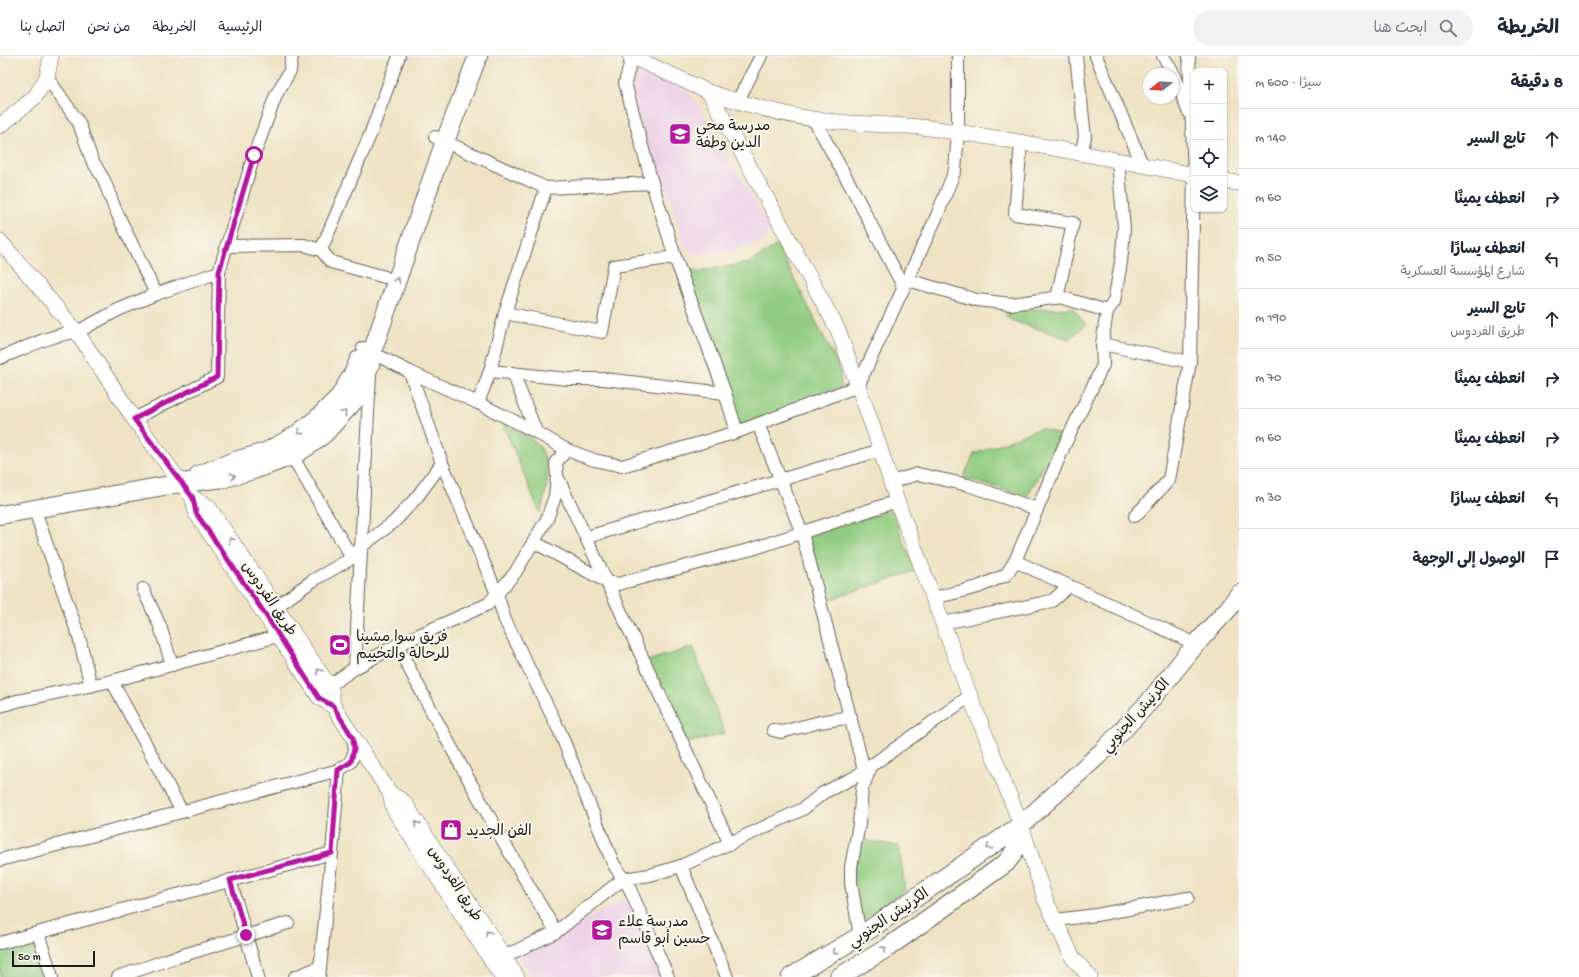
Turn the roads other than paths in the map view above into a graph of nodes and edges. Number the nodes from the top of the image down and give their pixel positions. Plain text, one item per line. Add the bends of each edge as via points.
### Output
1 (51, 56) edge
2 (292, 56) edge
3 (399, 56) edge
4 (466, 56) edge
5 (478, 56) edge
6 (761, 56) edge
7 (958, 56) edge
8 (1076, 56) edge
9 (1096, 56) edge
10 (1163, 56) edge
11 (1189, 56) edge
12 (631, 57) edge
13 (47, 77) junction
14 (709, 92) junction
15 (737, 102) junction
16 (1191, 104) edge
17 (813, 118) junction
18 (1191, 120) edge
19 (0, 126) edge
20 (958, 132) junction
21 (440, 139) junction
22 (1021, 143) junction
23 (1081, 154) junction
24 (1118, 161) junction
25 (1143, 166) junction
26 (1191, 174) edge
27 (1194, 176) edge
28 (1227, 181) edge
29 (652, 182) junction
30 (1239, 183) edge
31 (546, 188) junction
32 (0, 241) edge
33 (226, 246) junction
34 (321, 250) junction
35 (675, 257) junction
36 (219, 272) junction
37 (385, 277) junction
38 (906, 284) junction
39 (156, 294) junction
40 (1056, 298) junction
41 (1107, 311) junction
42 (505, 313) junction
43 (77, 332) junction
44 (1102, 344) junction
45 (369, 355) junction
46 (0, 358) edge
47 (1190, 362) junction
48 (490, 371) junction
49 (410, 372) junction
50 (513, 373) junction
51 (858, 386) junction
52 (725, 393) junction
53 (478, 403) junction
54 (134, 419) junction
55 (758, 424) junction
56 (536, 432) junction
57 (737, 432) junction
58 (567, 450) junction
59 (881, 450) junction
60 (292, 456) junction
61 (442, 464) junction
62 (557, 476) junction
63 (781, 480) junction
64 (891, 482) junction
65 (181, 483) junction
66 (897, 501) junction
67 (34, 508) junction
68 (1037, 510) junction
69 (0, 515) edge
70 (1135, 516) dead end
71 (802, 533) junction
72 (587, 537) junction
73 (534, 542) junction
74 (362, 546) junction
75 (352, 558) junction
76 (1015, 561) junction
77 (607, 582) junction
78 (1069, 586) junction
79 (143, 589) dead end
80 (497, 594) junction
81 (1239, 594) edge
82 (934, 598) junction
83 (270, 611) junction
84 (943, 623) junction
85 (278, 636) junction
86 (1196, 644) junction
87 (397, 645) junction
88 (172, 665) junction
89 (355, 668) junction
90 (112, 682) junction
91 (92, 686) junction
92 (323, 690) junction
93 (970, 696) junction
94 (0, 706) edge
95 (850, 717) junction
96 (774, 730) dead end
97 (353, 738) junction
98 (868, 767) junction
99 (338, 770) junction
100 (182, 812) junction
101 (1021, 825) junction
102 (730, 844) junction
103 (332, 853) junction
104 (0, 860) edge
105 (681, 866) junction
106 (623, 879) junction
107 (230, 880) junction
108 (1188, 898) dead end
109 (1055, 920) junction
110 (288, 923) dead end
111 (556, 932) junction
112 (38, 933) junction
113 (246, 935) junction
114 (860, 936) junction
115 (0, 943) edge
116 (497, 958) junction
117 (320, 972) edge
118 (52, 977) edge
119 (118, 977) edge
120 (258, 977) edge
121 (295, 977) edge
122 (502, 977) edge
123 (517, 977) edge
124 (668, 977) edge
125 (727, 977) edge
126 (791, 977) edge
127 (839, 977) edge
128 (1090, 977) edge

1 - 13 street
2 - 33 street via 290,71 276,95 254,155
3 - 34 street via 370,134
4 - 21 main road
5 - 21 main road
6 - 15 street
7 - 20 street
8 - 23 street via 1085,137
9 - 25 street
10 - 18 street via 1175,76
11 - 16 street
12 - 14 street
12 - 29 street via 625,83
13 - 19 street via 35,97
13 - 39 street via 79,123 92,160 104,180 115,209
14 - 15 street
14 - 51 street via 838,330
15 - 17 street
17 - 20 street
17 - 38 street
20 - 22 street
20 - 38 street via 955,170
21 - 31 street
21 - 37 main road
45 -> 21 main road
22 - 23 street
22 - 40 street via 1015,214 1073,223
23 - 24 street
24 - 25 street
24 - 41 street via 1123,242 1114,302
25 - 26 street
27 - 47 street
28 - 30 street
29 - 31 street
29 - 35 street
31 - 42 street
32 - 43 street, طريق الفردوس
33 - 34 street via 304,245
33 - 36 street
34 - 37 street via 330,262
35 - 42 street via 614,266 602,332
35 - 52 street
36 - 39 street
36 - 54 street via 217,377
37 - 45 main road
38 - 40 street via 977,300 1012,304
38 - 51 street
39 - 43 street via 118,310
40 - 41 street
41 - 44 street
42 - 48 street
43 - 46 street via 42,341
43 - 54 street, طريق الفردوس
44 - 47 street
44 - 68 street via 1103,364
45 - 49 street
60 -> 45 main road via 324,434 354,401
45 -> 65 main road via 354,372 340,396 295,436 266,452 235,461
45 - 74 street
47 - 70 street via 1169,480
48 - 50 street
48 - 53 street
49 - 53 street
49 - 61 street
50 - 52 street
50 - 56 street
51 - 55 street
51 - 59 street
52 - 57 street
53 - 56 street
54 - 65 street, طريق الفردوس
55 - 57 street
55 - 63 street
56 - 58 street
57 - 58 street via 622,466 594,460
58 - 62 street via 556,462
59 - 63 street
59 - 64 street
65 -> 60 main road via 225,478
60 - 75 street
61 - 74 street via 394,522
61 - 80 street
62 - 72 street
62 - 73 street via 555,496 547,519
63 - 71 street
63 - 72 street
64 - 66 street
64 - 68 street via 918,474 968,485
65 - 67 main road
65 - 83 street, طريق الفردوس via 193,498 196,513
66 - 71 street
66 - 82 street
67 - 69 main road
67 - 91 street via 79,637
68 - 76 street
71 - 77 street via 752,549 618,584
71 - 95 street
72 - 77 street
73 - 77 street
73 - 80 street via 515,573
74 - 75 street
74 - 89 street
75 - 83 street via 312,581
76 - 78 street
76 - 82 street via 1006,576 978,587
77 - 102 street
78 - 84 street via 1052,601
78 - 86 street
79 - 88 street via 160,626
80 - 87 street via 488,604
80 - 106 street via 505,620 560,732 613,863
81 - 86 main road, الكرنيش الجنوبي
82 - 84 street
83 - 85 street, طريق الفردوس
92 -> 83 street, طريق الفردوس
84 - 93 street
85 - 88 street
85 - 92 street, طريق الفردوس
86 - 101 main road, الكرنيش الجنوبي via 1150,702 1104,750
87 - 89 street
87 - 111 street via 436,722
88 - 90 street
89 - 92 street
90 - 91 street
90 - 100 street
91 - 94 street
92 - 97 street, طريق الفردوس via 319,698 333,706
93 - 98 street
93 - 101 street
95 - 96 street via 781,732
95 - 98 street
97 - 99 street via 351,762
97 - 116 street, طريق الفردوس via 390,793 394,810
98 - 102 street via 855,777 823,793 804,809
98 - 114 street via 862,789 851,867 851,883
99 - 100 street
99 - 103 street
100 - 104 street
101 - 109 street via 1045,899
101 -> 114 main road, الكرنيش الجنوبي
127 -> 101 main road, الكرنيش الجنوبي via 887,948 1006,862 1014,854 1019,842
102 - 105 street
103 - 107 street
103 - 117 street
105 - 106 street via 650,875
105 - 125 street
106 - 111 street
106 - 124 street via 629,887
107 - 112 street
107 - 113 street
108 - 109 street
109 - 128 street via 1074,958
110 - 113 street
111 - 116 street
112 - 115 street
112 - 118 street
113 - 119 street
113 - 120 street
114 -> 126 main road, الكرنيش الجنوبي
116 - 122 street, طريق الفردوس
116 - 123 street, طريق الفردوس
117 - 121 street

